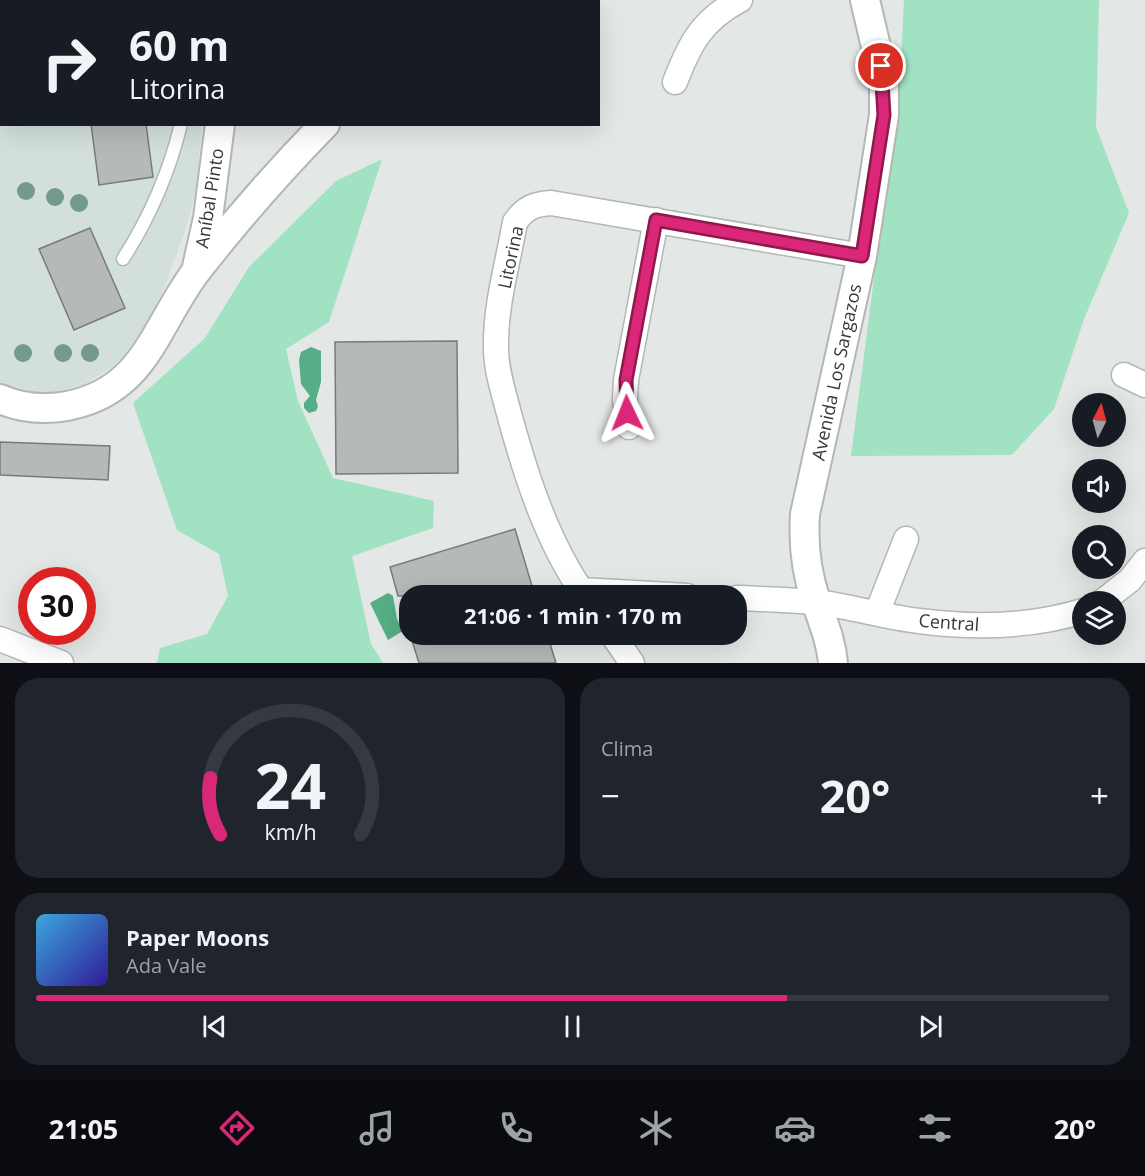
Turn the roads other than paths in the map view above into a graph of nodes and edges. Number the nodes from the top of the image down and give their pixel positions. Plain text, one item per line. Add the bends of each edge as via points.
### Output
1 (740, 0) edge
2 (865, 0) edge
3 (675, 82) dead end
4 (180, 126) edge
5 (220, 126) edge
6 (323, 126) edge
7 (656, 220) junction
8 (862, 256) junction
9 (123, 259) dead end
10 (196, 272) junction
11 (0, 399) edge
12 (629, 427) dead end
13 (906, 539) dead end
14 (1144, 566) edge
15 (579, 585) edge
16 (1117, 591) edge
17 (747, 599) edge
18 (816, 602) junction
19 (877, 613) junction
20 (1072, 614) edge
21 (0, 639) edge
22 (620, 645) edge
23 (61, 663) edge
24 (632, 663) edge
25 (814, 663) edge
26 (833, 663) edge

1 - 3 street via 722,9 699,30
2 - 8 street, Avenida Los Sargazos via 884,81 884,115
4 - 9 lane via 162,186
5 - 10 street, Aníbal Pinto via 208,218
6 - 10 street
7 - 8 street, Litorina
7 - 12 street via 626,380
7 - 15 street, Litorina via 551,203 528,208 515,222 498,322 499,375 531,485
8 - 18 street, Avenida Los Sargazos via 805,514 803,542
10 - 11 street via 140,364 112,389 59,408 21,406
13 - 19 street
14 - 16 street
17 - 18 street, Central
18 - 19 street, Central
18 - 25 street, Avenida Los Sargazos
18 - 26 street, Avenida Los Sargazos via 831,640
19 - 20 street, Central via 918,621 983,625 1048,620
21 - 23 street
22 - 24 street

